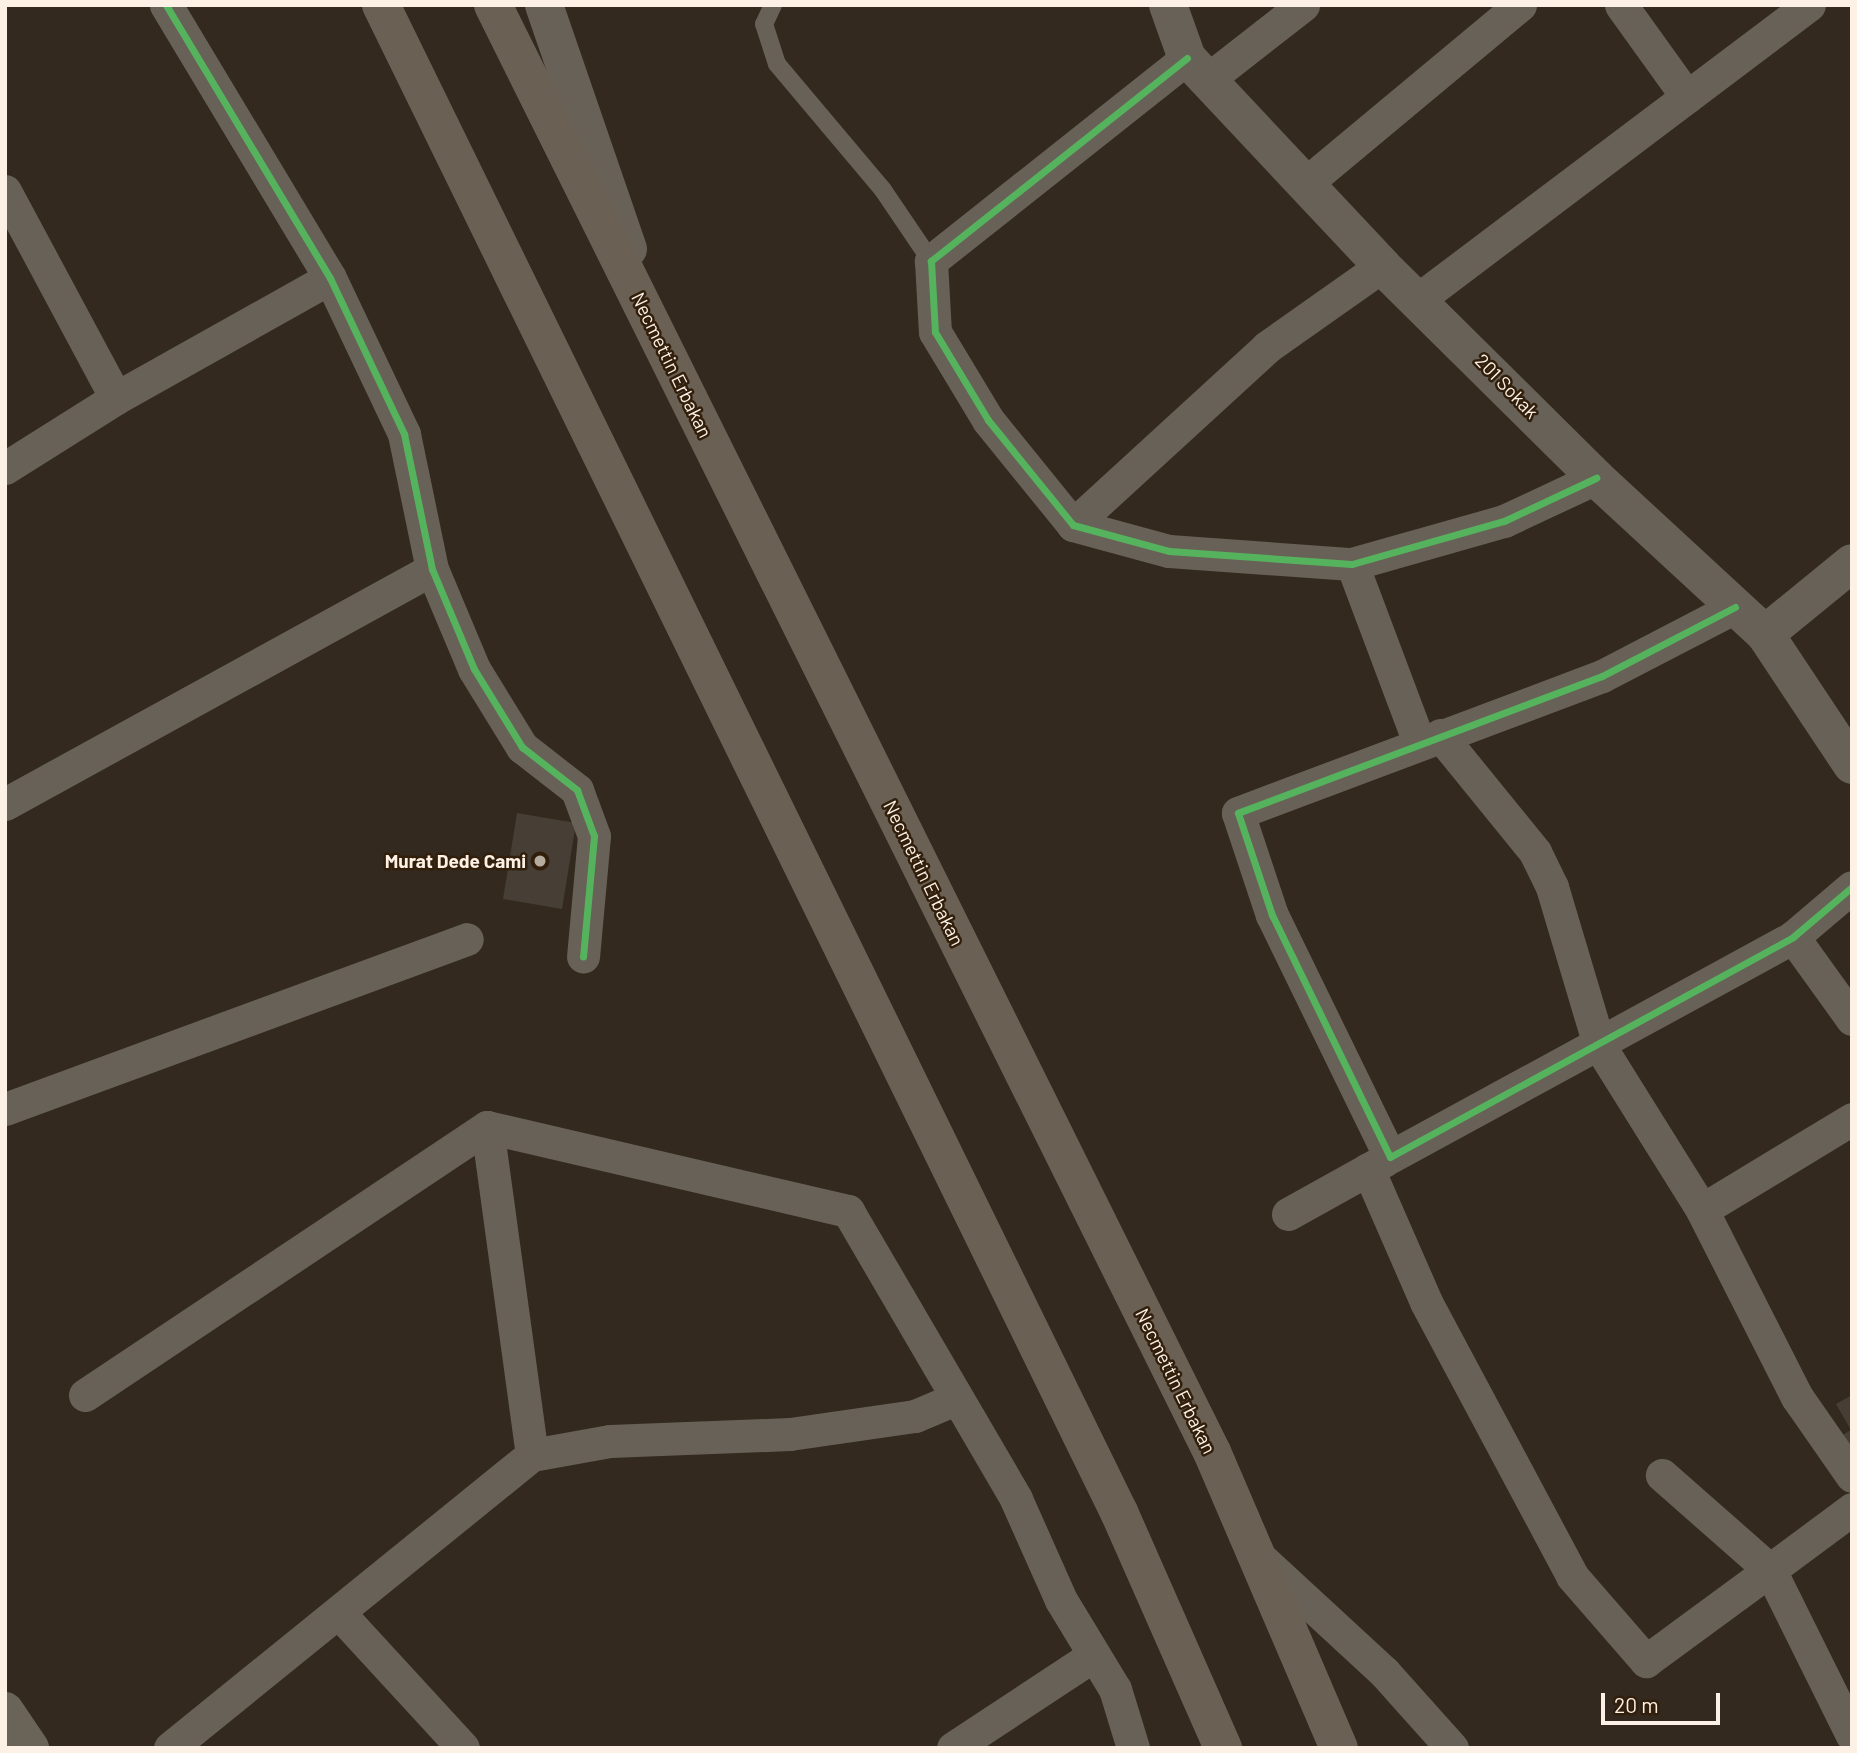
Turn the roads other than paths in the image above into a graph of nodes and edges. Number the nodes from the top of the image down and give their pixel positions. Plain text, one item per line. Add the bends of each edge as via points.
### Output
1 (166, 5) edge
2 (382, 5) edge
3 (493, 5) edge
4 (544, 5) edge
5 (774, 5) edge
6 (1168, 5) edge
7 (1303, 5) edge
8 (1520, 5) edge
9 (1621, 5) edge
10 (1809, 5) edge
11 (1197, 69) junction
12 (1687, 97) junction
13 (1305, 184) junction
14 (5, 191) edge
15 (931, 261) junction
16 (1382, 266) junction
17 (330, 278) junction
18 (1420, 298) junction
19 (661, 343) junction
20 (116, 398) junction
21 (5, 468) edge
22 (1596, 478) junction
23 (1073, 524) junction
24 (1852, 563) edge
25 (1352, 564) junction
26 (432, 569) junction
27 (1735, 607) junction
28 (1765, 634) junction
29 (1429, 739) junction
30 (1852, 765) edge
31 (5, 804) edge
32 (1852, 887) edge
33 (1793, 937) junction
34 (467, 939) dead end
35 (583, 956) dead end
36 (1852, 1019) edge
37 (1599, 1045) junction
38 (5, 1109) edge
39 (1852, 1119) edge
40 (487, 1126) junction
41 (1379, 1163) junction
42 (1702, 1210) junction
43 (1288, 1214) dead end
44 (85, 1395) dead end
45 (955, 1399) junction
46 (532, 1455) junction
47 (1662, 1475) dead end
48 (1852, 1476) edge
49 (1852, 1509) edge
50 (1254, 1552) junction
51 (1770, 1570) junction
52 (339, 1613) junction
53 (1094, 1655) junction
54 (5, 1711) edge
55 (1852, 1735) edge
56 (30, 1748) edge
57 (170, 1748) edge
58 (463, 1748) edge
59 (953, 1748) edge
60 (1133, 1748) edge
61 (1223, 1748) edge
62 (1339, 1748) edge
63 (1452, 1748) edge

1 - 17 street
2 - 61 main road via 1119,1511
3 - 19 main road, Necmettin Erbakan
4 - 19 street
5 - 15 lane via 764,24 776,64 883,190
6 - 11 street, 201 Sokak
7 - 11 street
8 - 13 street
9 - 12 street
10 - 12 street
11 - 13 street, 201 Sokak
11 - 15 street
12 - 18 street
13 - 16 street, 201 Sokak
14 - 20 street
15 - 23 street via 935,332 988,420
16 - 18 street, 201 Sokak
16 - 23 street via 1268,347
17 - 20 street
17 - 26 street via 404,434
18 - 22 street, 201 Sokak
19 - 50 main road, Necmettin Erbakan via 1205,1440
20 - 21 street
22 - 25 street via 1504,521
22 - 27 street, 201 Sokak
23 - 25 street via 1169,551
24 - 28 street
25 - 29 street
26 - 31 street
26 - 35 street via 474,669 522,747 577,790 594,836
27 - 28 street, 201 Sokak
27 - 29 street via 1602,676
28 - 30 street, 201 Sokak
29 - 37 street via 1535,852 1552,887
29 - 41 street via 1238,813 1272,915
32 - 33 street
33 - 36 street
33 - 37 street
34 - 38 street
37 - 41 street
37 - 42 street
39 - 42 street
40 - 44 street
40 - 45 street via 848,1211
40 - 46 street
41 - 43 street
41 - 51 street via 1426,1302 1572,1576 1646,1661
42 - 48 street via 1797,1397
45 - 46 street via 915,1416 790,1434 610,1441
45 - 53 street via 1016,1499 1061,1600
46 - 52 street
47 - 51 street
49 - 51 street
50 - 62 main road, Necmettin Erbakan
50 - 63 street via 1384,1672
51 - 55 street
52 - 57 street
52 - 58 street
53 - 59 street
53 - 60 street via 1115,1689
54 - 56 main road

